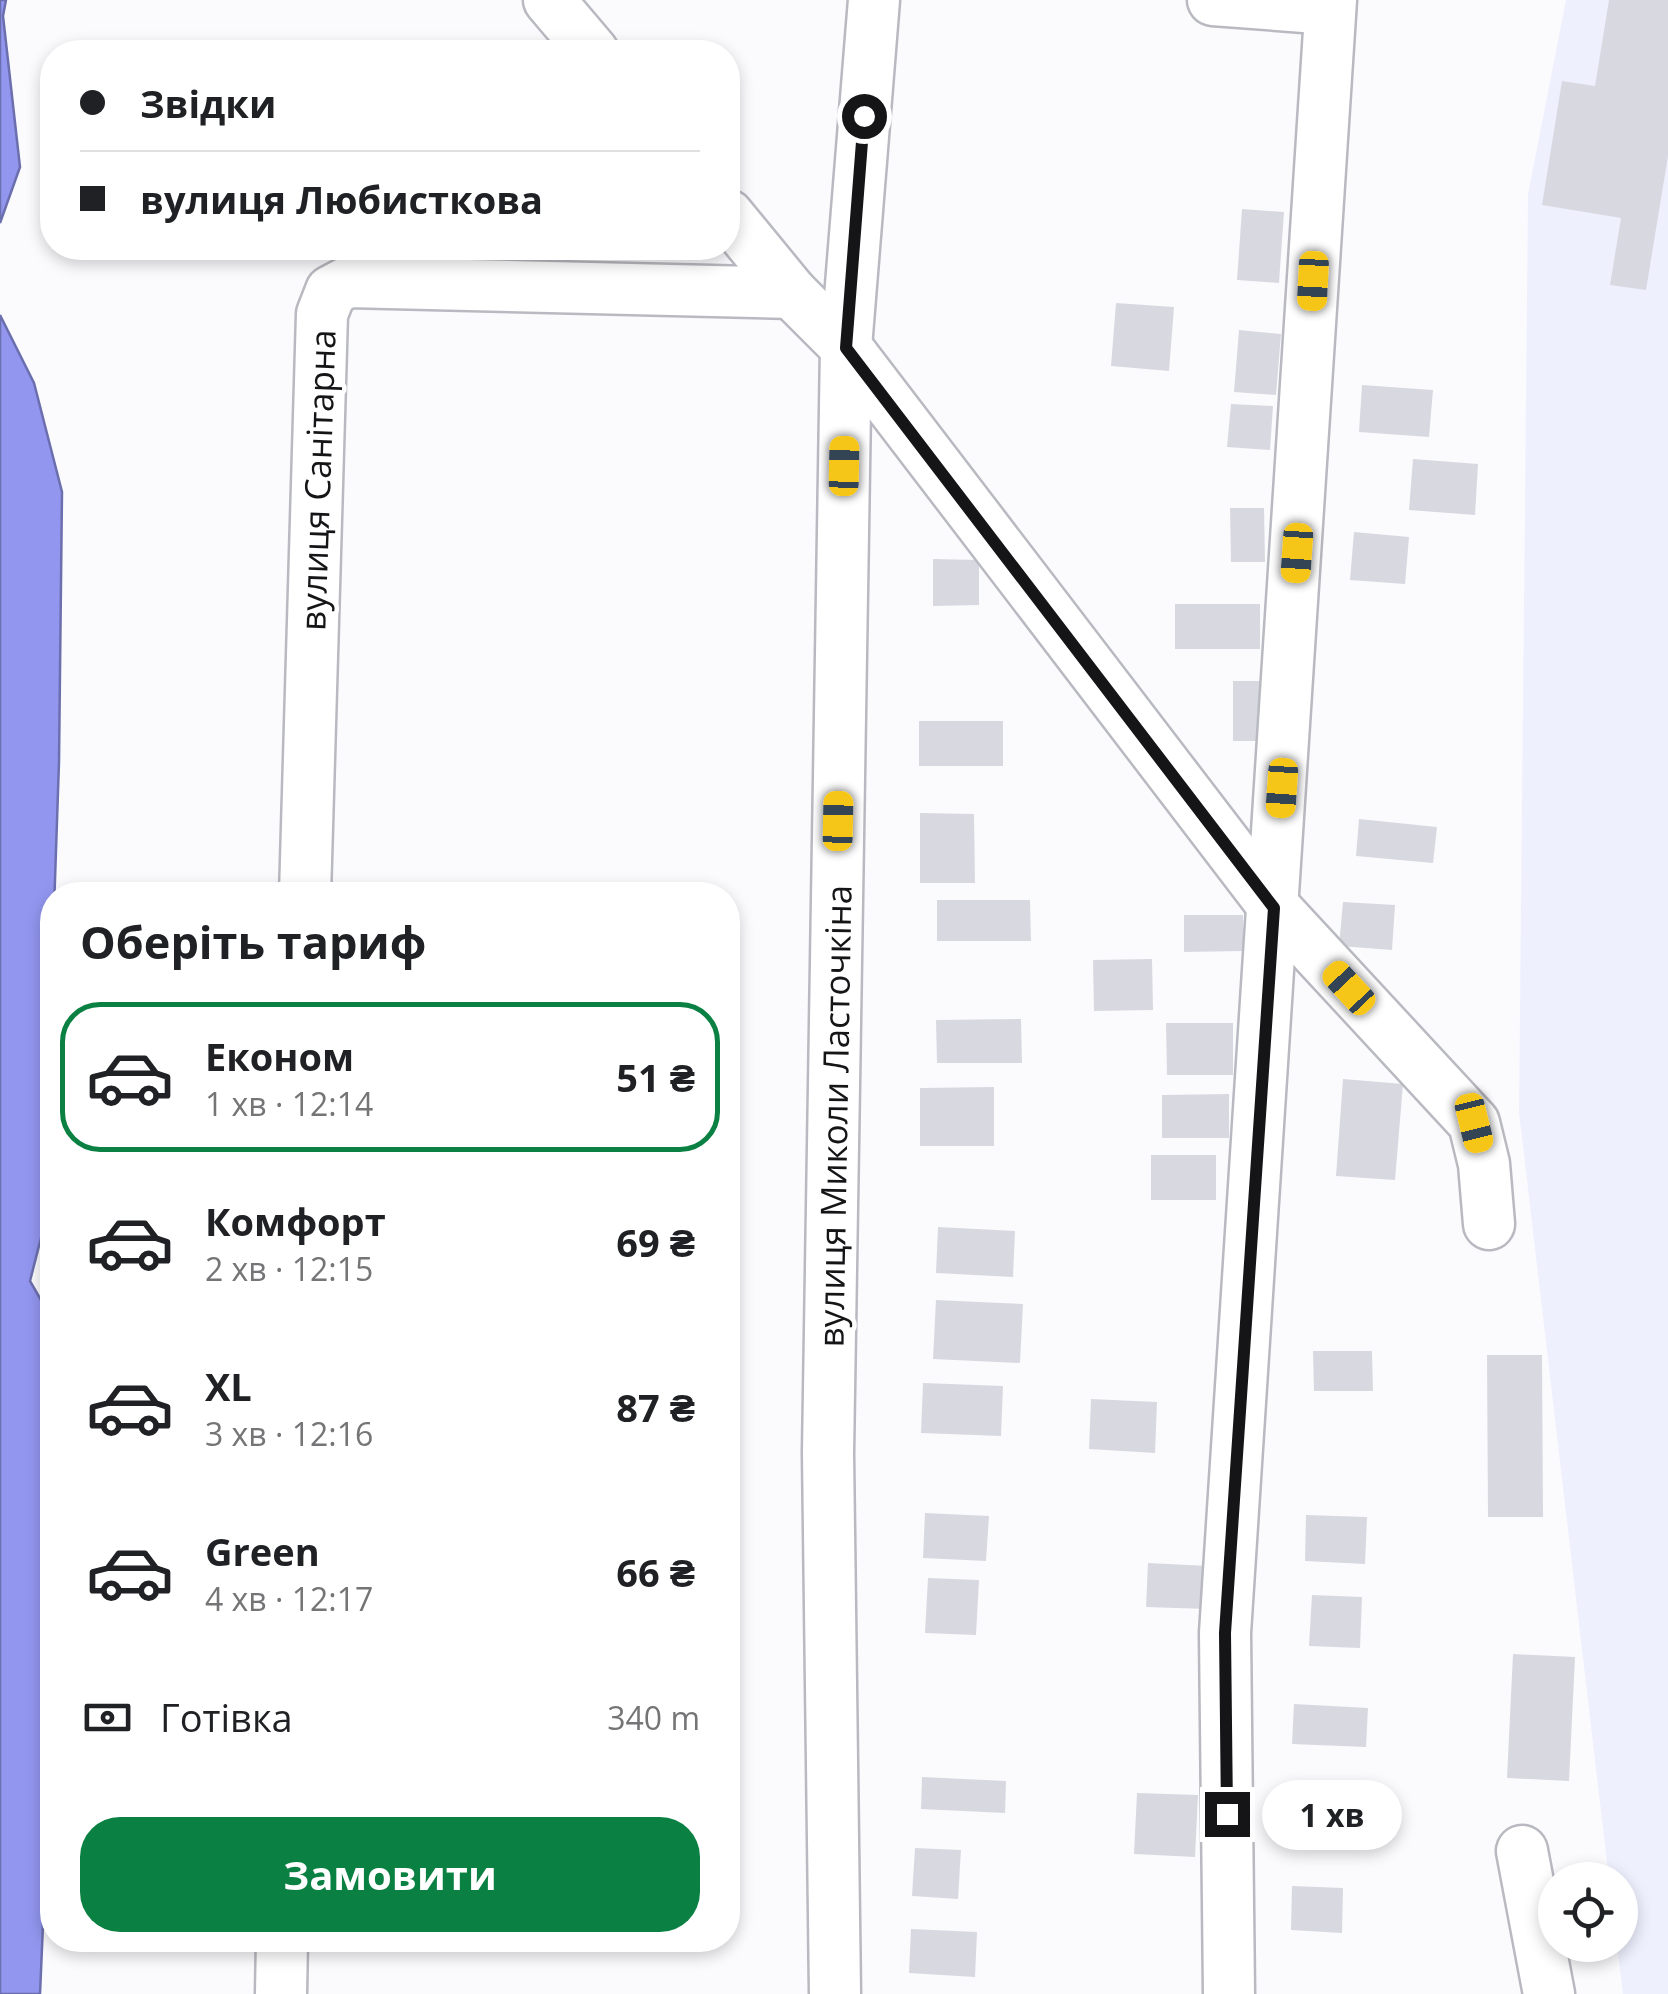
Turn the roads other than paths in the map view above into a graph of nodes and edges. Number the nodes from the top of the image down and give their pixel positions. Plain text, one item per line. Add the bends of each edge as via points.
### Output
1 (549, 0) edge
2 (874, 0) edge
3 (1212, 0) edge
4 (1331, 5) edge
5 (583, 40) edge
6 (740, 230) edge
7 (792, 293) junction
8 (846, 348) junction
9 (304, 882) edge
10 (1274, 908) junction
11 (1489, 1224) dead end
12 (1522, 1851) dead end
13 (282, 1952) edge
14 (280, 1994) edge
15 (835, 1994) edge
16 (1229, 1994) edge
17 (1550, 1994) edge

1 - 5 street
2 - 8 street, вулиця Миколи Ласточкіна
3 - 4 street
4 - 10 street
6 - 7 street
7 - 8 street
7 - 9 street, вулиця Санітарна via 348,282 331,291 322,314
8 - 10 street
8 - 15 street, вулиця Миколи Ласточкіна via 828,1452
10 - 11 street via 1474,1123
10 - 16 street via 1225,1633
12 - 17 street
13 - 14 street

